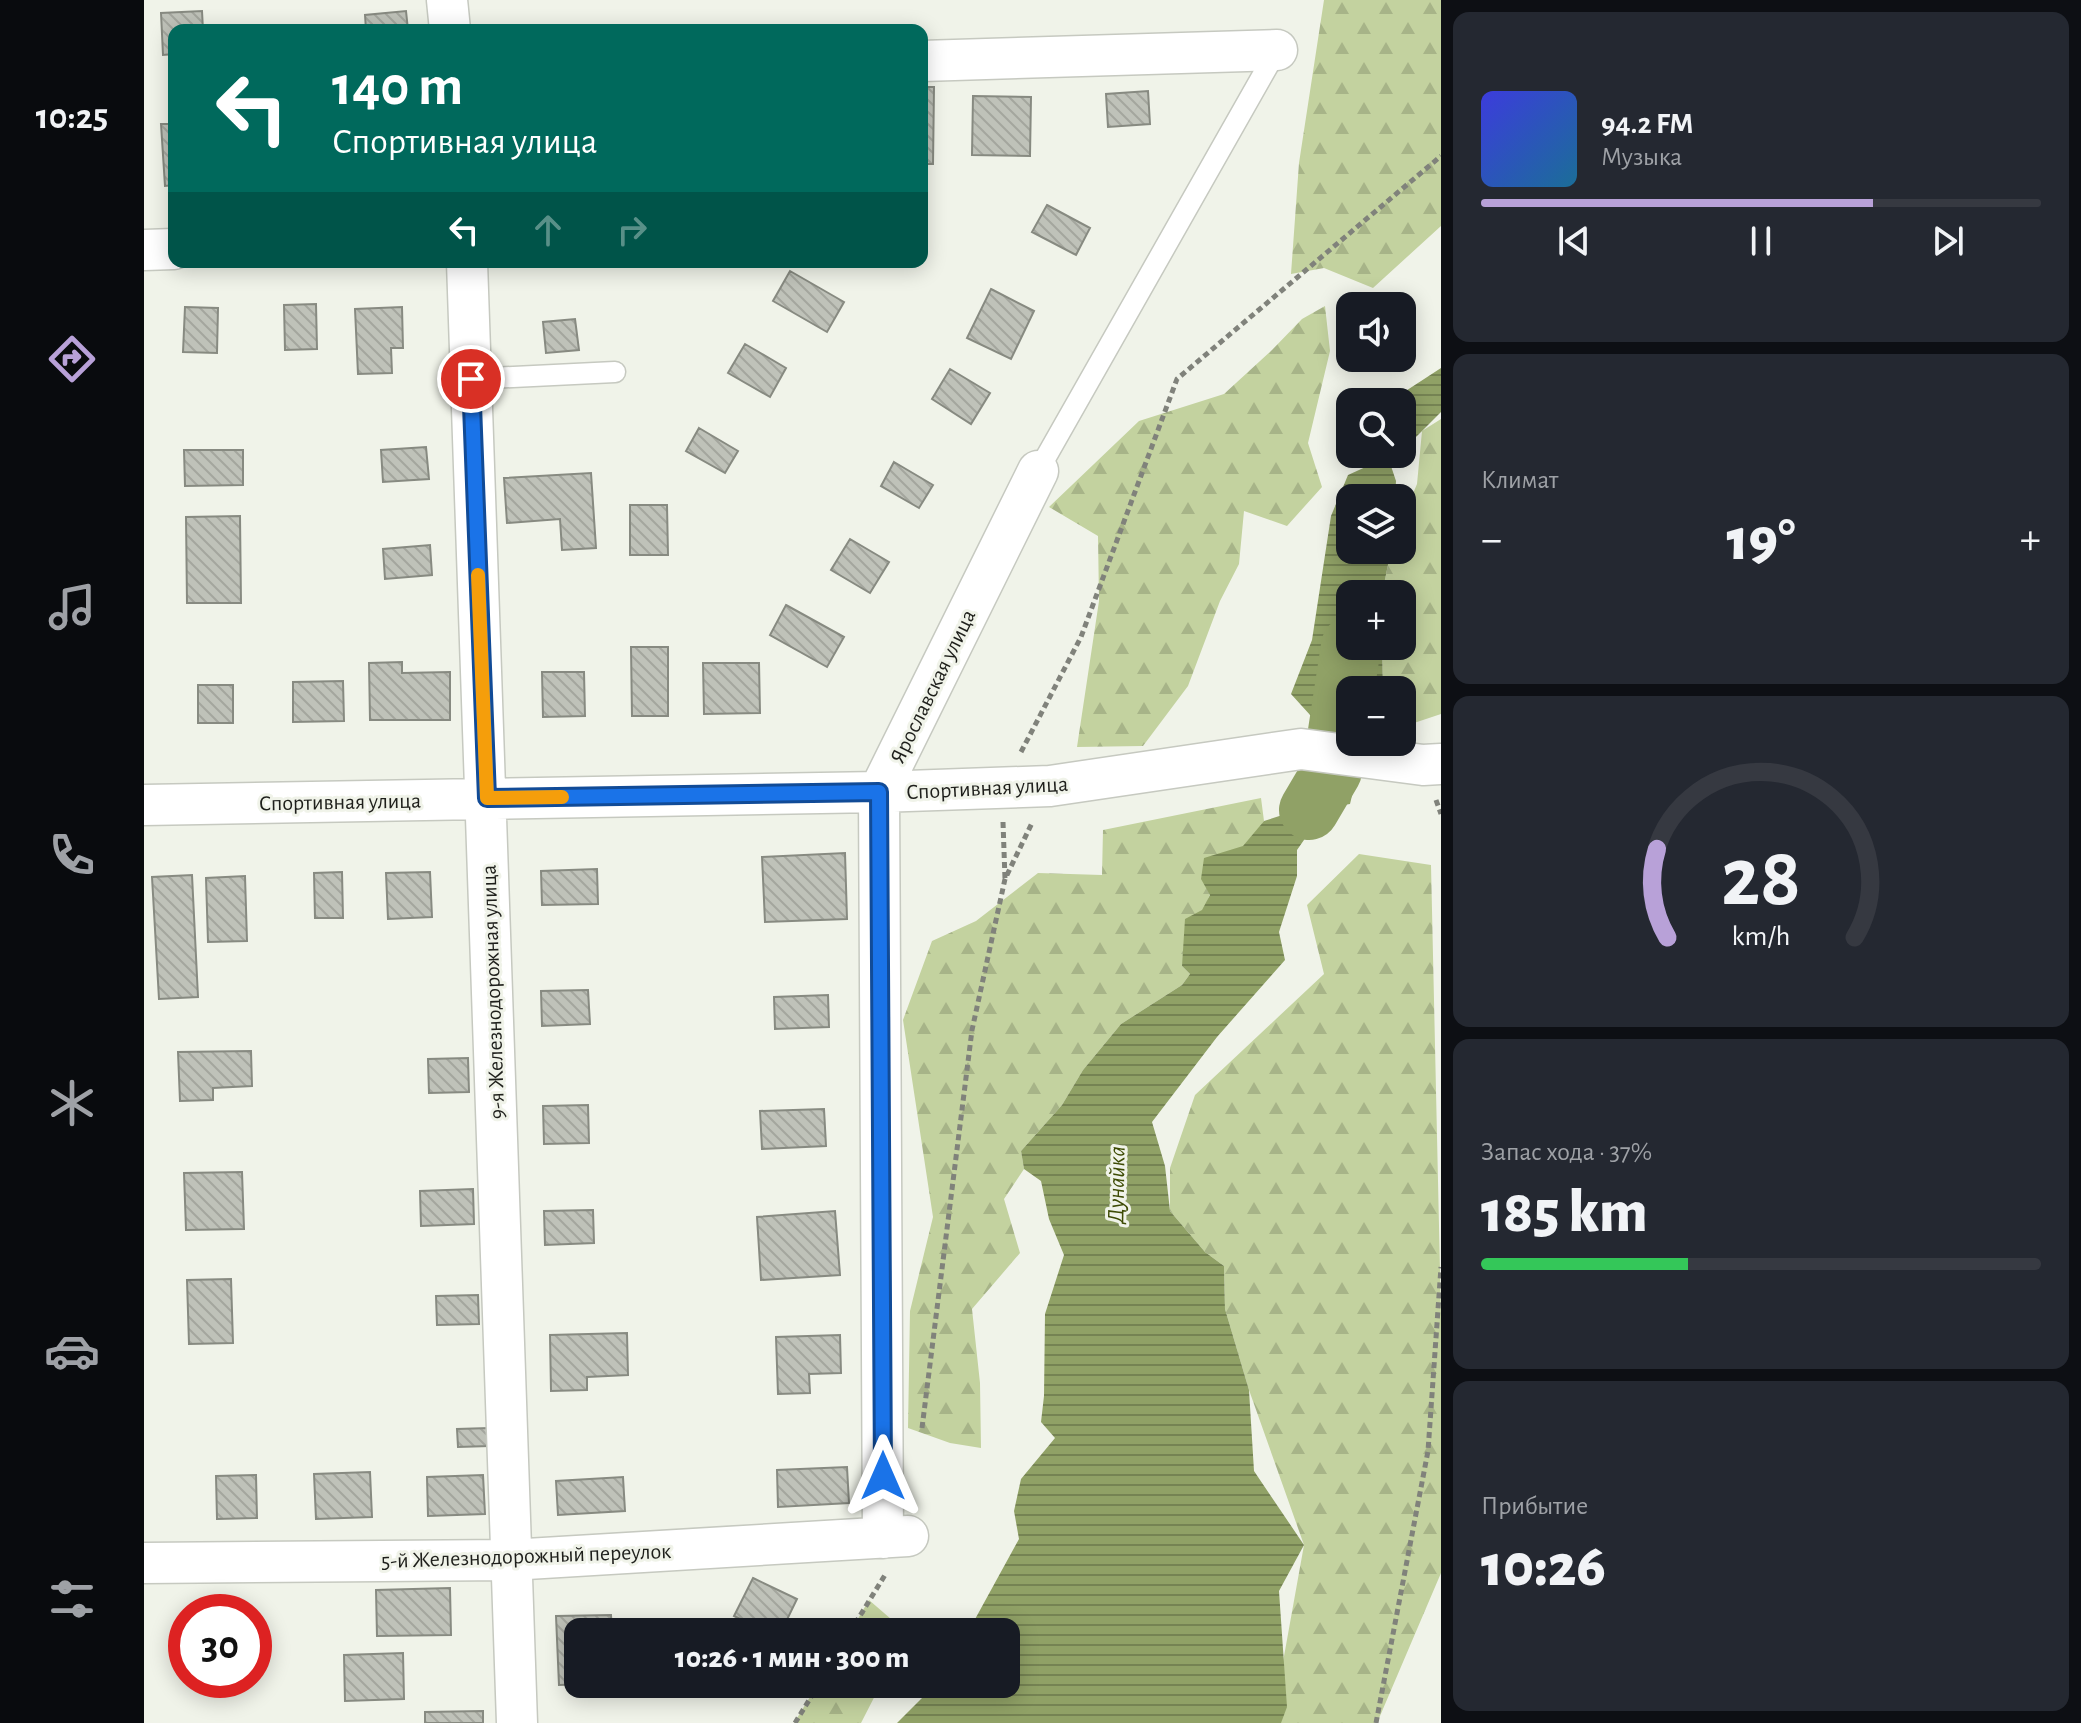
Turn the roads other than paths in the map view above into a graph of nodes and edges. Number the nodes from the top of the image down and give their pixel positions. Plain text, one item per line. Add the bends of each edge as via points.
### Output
1 (447, 0) edge
2 (449, 24) edge
3 (1277, 50) joint
4 (928, 61) edge
5 (168, 249) edge
6 (144, 250) edge
7 (467, 268) edge
8 (615, 372) dead end
9 (471, 379) junction
10 (1038, 471) joint
11 (1441, 764) edge
12 (879, 792) junction
13 (487, 798) junction
14 (144, 805) edge
15 (896, 1537) joint
16 (510, 1560) junction
17 (144, 1563) edge
18 (517, 1723) edge

1 - 2 street
3 - 4 street
3 - 10 lane
5 - 6 street
7 - 9 street, 9-я Железнодорожная улица
8 - 9 lane
9 - 13 street, 9-я Железнодорожная улица
10 - 12 street, Ярославская улица
11 - 12 street, Спортивная улица via 1301,749 1050,786
12 - 13 street, Спортивная улица
12 - 15 street, Ярославская улица
13 - 14 street, Спортивная улица
13 - 16 street, 9-я Железнодорожная улица
15 - 16 street, 5-й Железнодорожный переулок
16 - 17 street, 5-й Железнодорожный переулок
16 - 18 street, 9-я Железнодорожная улица

